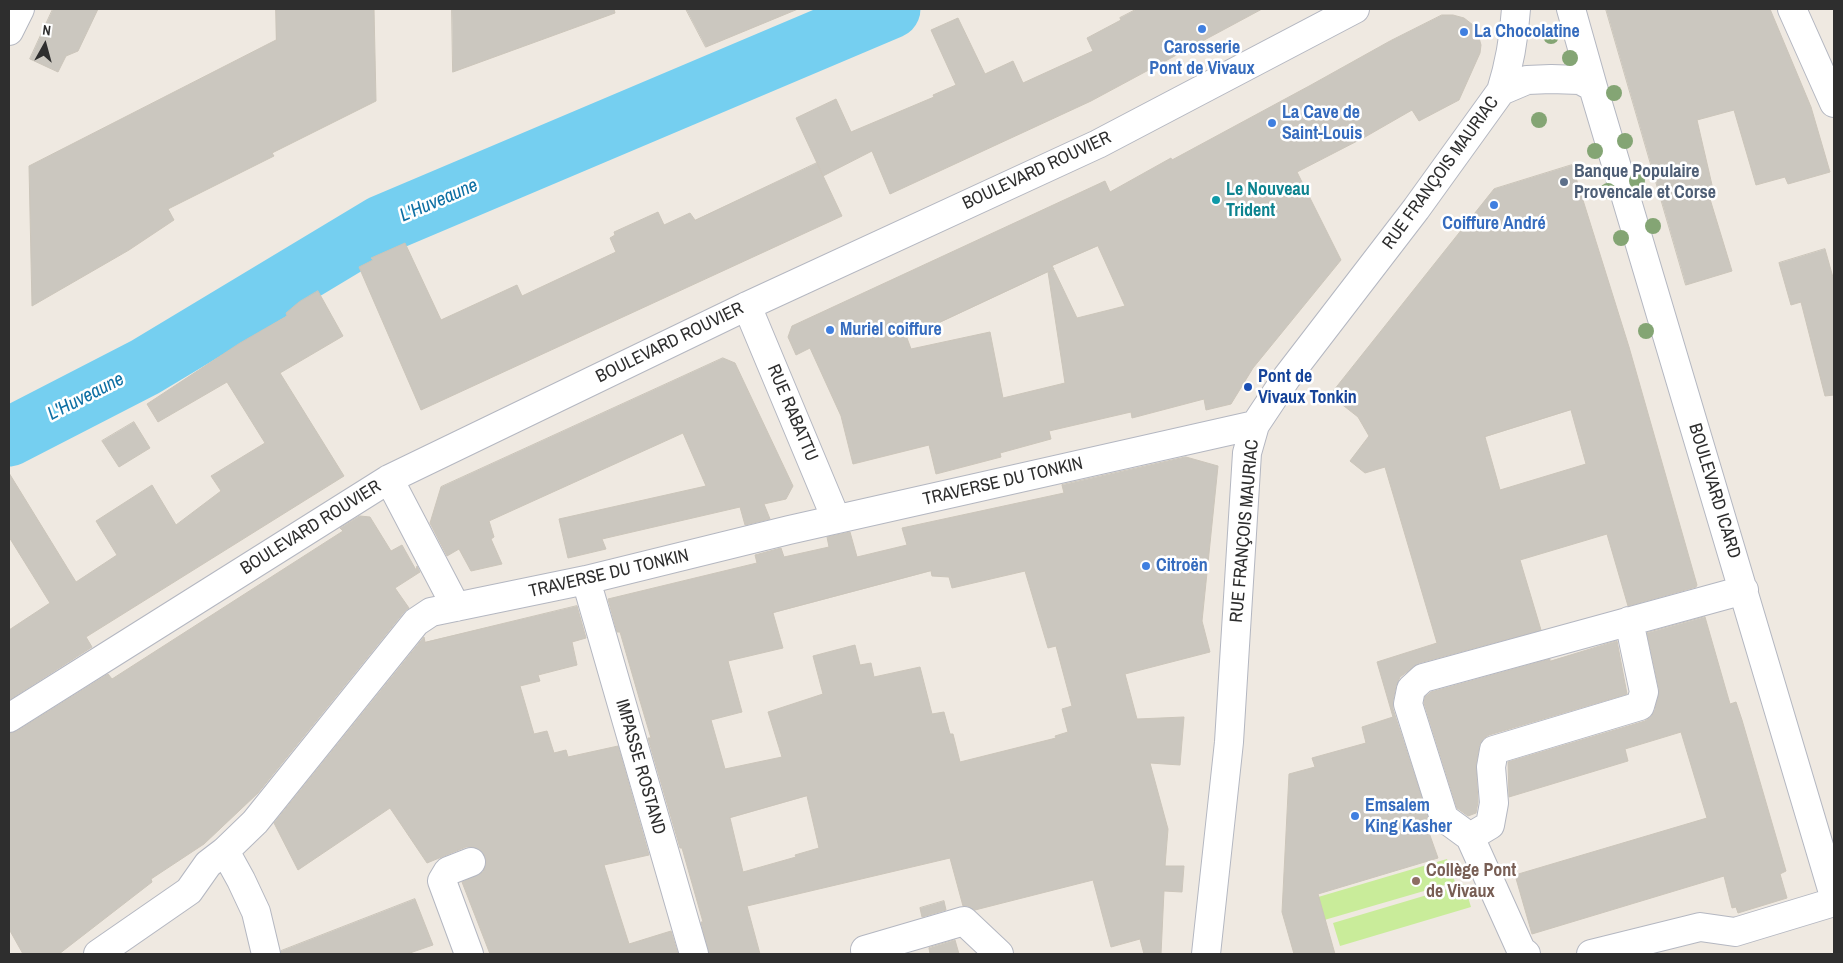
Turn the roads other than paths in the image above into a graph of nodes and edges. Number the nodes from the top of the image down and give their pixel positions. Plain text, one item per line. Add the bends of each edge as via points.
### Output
1 (20, 9) edge
2 (1355, 9) edge
3 (1516, 9) edge
4 (1571, 9) edge
5 (1792, 9) edge
6 (9, 31) edge
7 (1593, 87) junction
8 (1501, 91) junction
9 (1834, 103) edge
10 (747, 306) junction
11 (1255, 425) junction
12 (389, 479) junction
13 (836, 519) junction
14 (586, 580) junction
15 (1744, 590) junction
16 (456, 608) junction
17 (1629, 621) junction
18 (9, 718) edge
19 (1470, 838) junction
20 (225, 851) junction
21 (471, 862) dead end
22 (1834, 896) edge
23 (1834, 902) edge
24 (865, 950) dead end
25 (98, 954) edge
26 (266, 954) edge
27 (470, 954) edge
28 (694, 954) edge
29 (999, 954) edge
30 (1206, 954) edge
31 (1526, 954) edge
32 (1591, 954) edge

1 - 6 street
2 - 10 street, BOULEVARD ROUVIER via 1098,144
3 - 8 street, RUE FRANÇOIS MAURIAC via 1513,47
4 - 7 street, BOULEVARD ICARD
5 - 9 street
7 - 8 street via 1580,80 1527,80
7 - 15 street, BOULEVARD ICARD
8 - 11 street, RUE FRANÇOIS MAURIAC via 1416,209 1286,377
10 - 12 street, BOULEVARD ROUVIER
10 - 13 street, RUE RABATTU
11 - 13 street, TRAVERSE DU TONKIN
11 - 30 street, RUE FRANÇOIS MAURIAC via 1248,453 1229,742
12 - 16 street
12 - 18 street, BOULEVARD ROUVIER
13 - 14 street, TRAVERSE DU TONKIN
14 - 16 street, TRAVERSE DU TONKIN
14 - 28 street, IMPASSE ROSTAND
15 - 17 street
15 - 22 street, BOULEVARD ICARD
16 - 20 street, TRAVERSE DU TONKIN via 431,612 416,622 255,822
17 - 19 street via 1644,692 1640,706 1494,750 1491,767 1494,803 1490,825
17 - 19 street via 1424,678 1411,689 1408,704 1444,818
19 - 31 street via 1521,950
20 - 25 street, TRAVERSE DU TONKIN via 208,864 189,891
20 - 26 street via 256,912
21 - 27 street via 448,871 442,881
23 - 32 street via 1735,932 1700,927
24 - 29 street via 964,921

